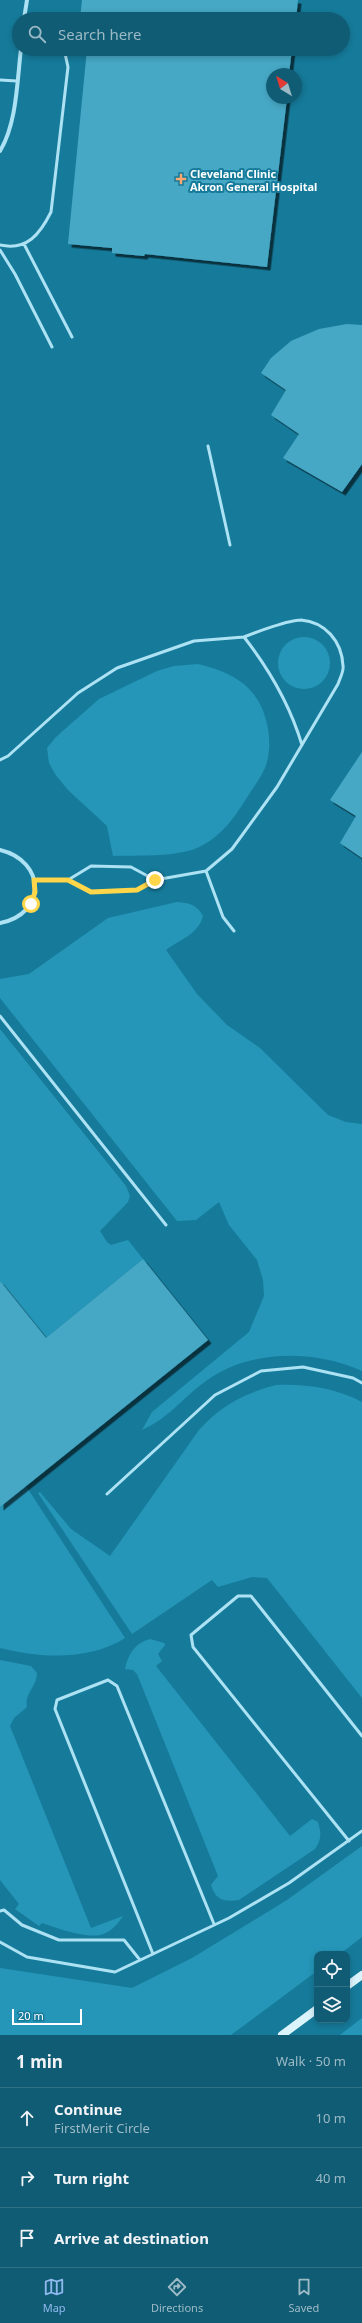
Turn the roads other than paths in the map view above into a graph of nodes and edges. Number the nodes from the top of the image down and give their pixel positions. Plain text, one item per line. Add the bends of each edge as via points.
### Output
1 (26, 0) edge
2 (25, 12) edge
3 (20, 56) edge
4 (66, 56) edge
5 (0, 80) edge
6 (17, 81) junction
7 (0, 151) edge
8 (24, 244) junction
9 (0, 245) edge
10 (0, 250) edge
11 (72, 337) dead end
12 (52, 347) dead end
13 (208, 446) dead end
14 (230, 545) dead end
15 (244, 637) junction
16 (302, 744) junction
17 (0, 760) edge
18 (0, 850) edge
19 (206, 871) junction
20 (34, 880) junction
21 (68, 880) junction
22 (155, 880) junction
23 (0, 923) edge
24 (234, 931) dead end
25 (0, 1016) edge
26 (166, 1225) dead end
27 (362, 1383) edge
28 (107, 1494) dead end
29 (362, 1736) edge
30 (362, 1831) edge
31 (349, 1841) junction
32 (0, 1911) edge
33 (214, 1924) junction
34 (0, 1942) edge
35 (152, 1954) junction
36 (140, 1960) junction
37 (362, 1975) edge
38 (350, 1984) edge
39 (314, 2011) edge
40 (282, 2035) edge

1 - 2 street
3 - 6 street
4 - 8 lane via 68,67 51,212 42,230
5 - 6 lane
6 - 7 street via 11,121
8 - 9 lane via 9,247
8 - 11 lane
10 - 12 lane
13 - 14 lane
15 - 16 lane via 272,678 290,711
15 - 16 lane via 300,620 324,627 333,635 344,667 338,684
15 - 17 lane via 194,641 117,668 78,693 8,756
16 - 19 lane via 277,787 232,849
18 - 20 street via 22,859 30,868
19 - 22 lane
19 - 24 lane via 224,917
20 - 21 lane
20 - 23 street via 33,898 24,913 14,920
21 - 22 lane via 91,892 137,890
21 - 22 lane via 91,866 131,867
25 - 26 lane
27 - 28 lane via 353,1378 303,1367 261,1371 215,1395
29 - 31 lane via 251,1596 238,1596 191,1635 193,1647
30 - 31 lane
31 - 33 lane via 290,1883
32 - 36 lane via 4,1910 22,1924 58,1940 124,1940
33 - 35 lane
33 - 35 lane via 117,1686 108,1680 57,1700 55,1709
34 - 36 lane via 27,1958 115,1972
35 - 36 lane
37 - 38 main road
39 - 40 main road

